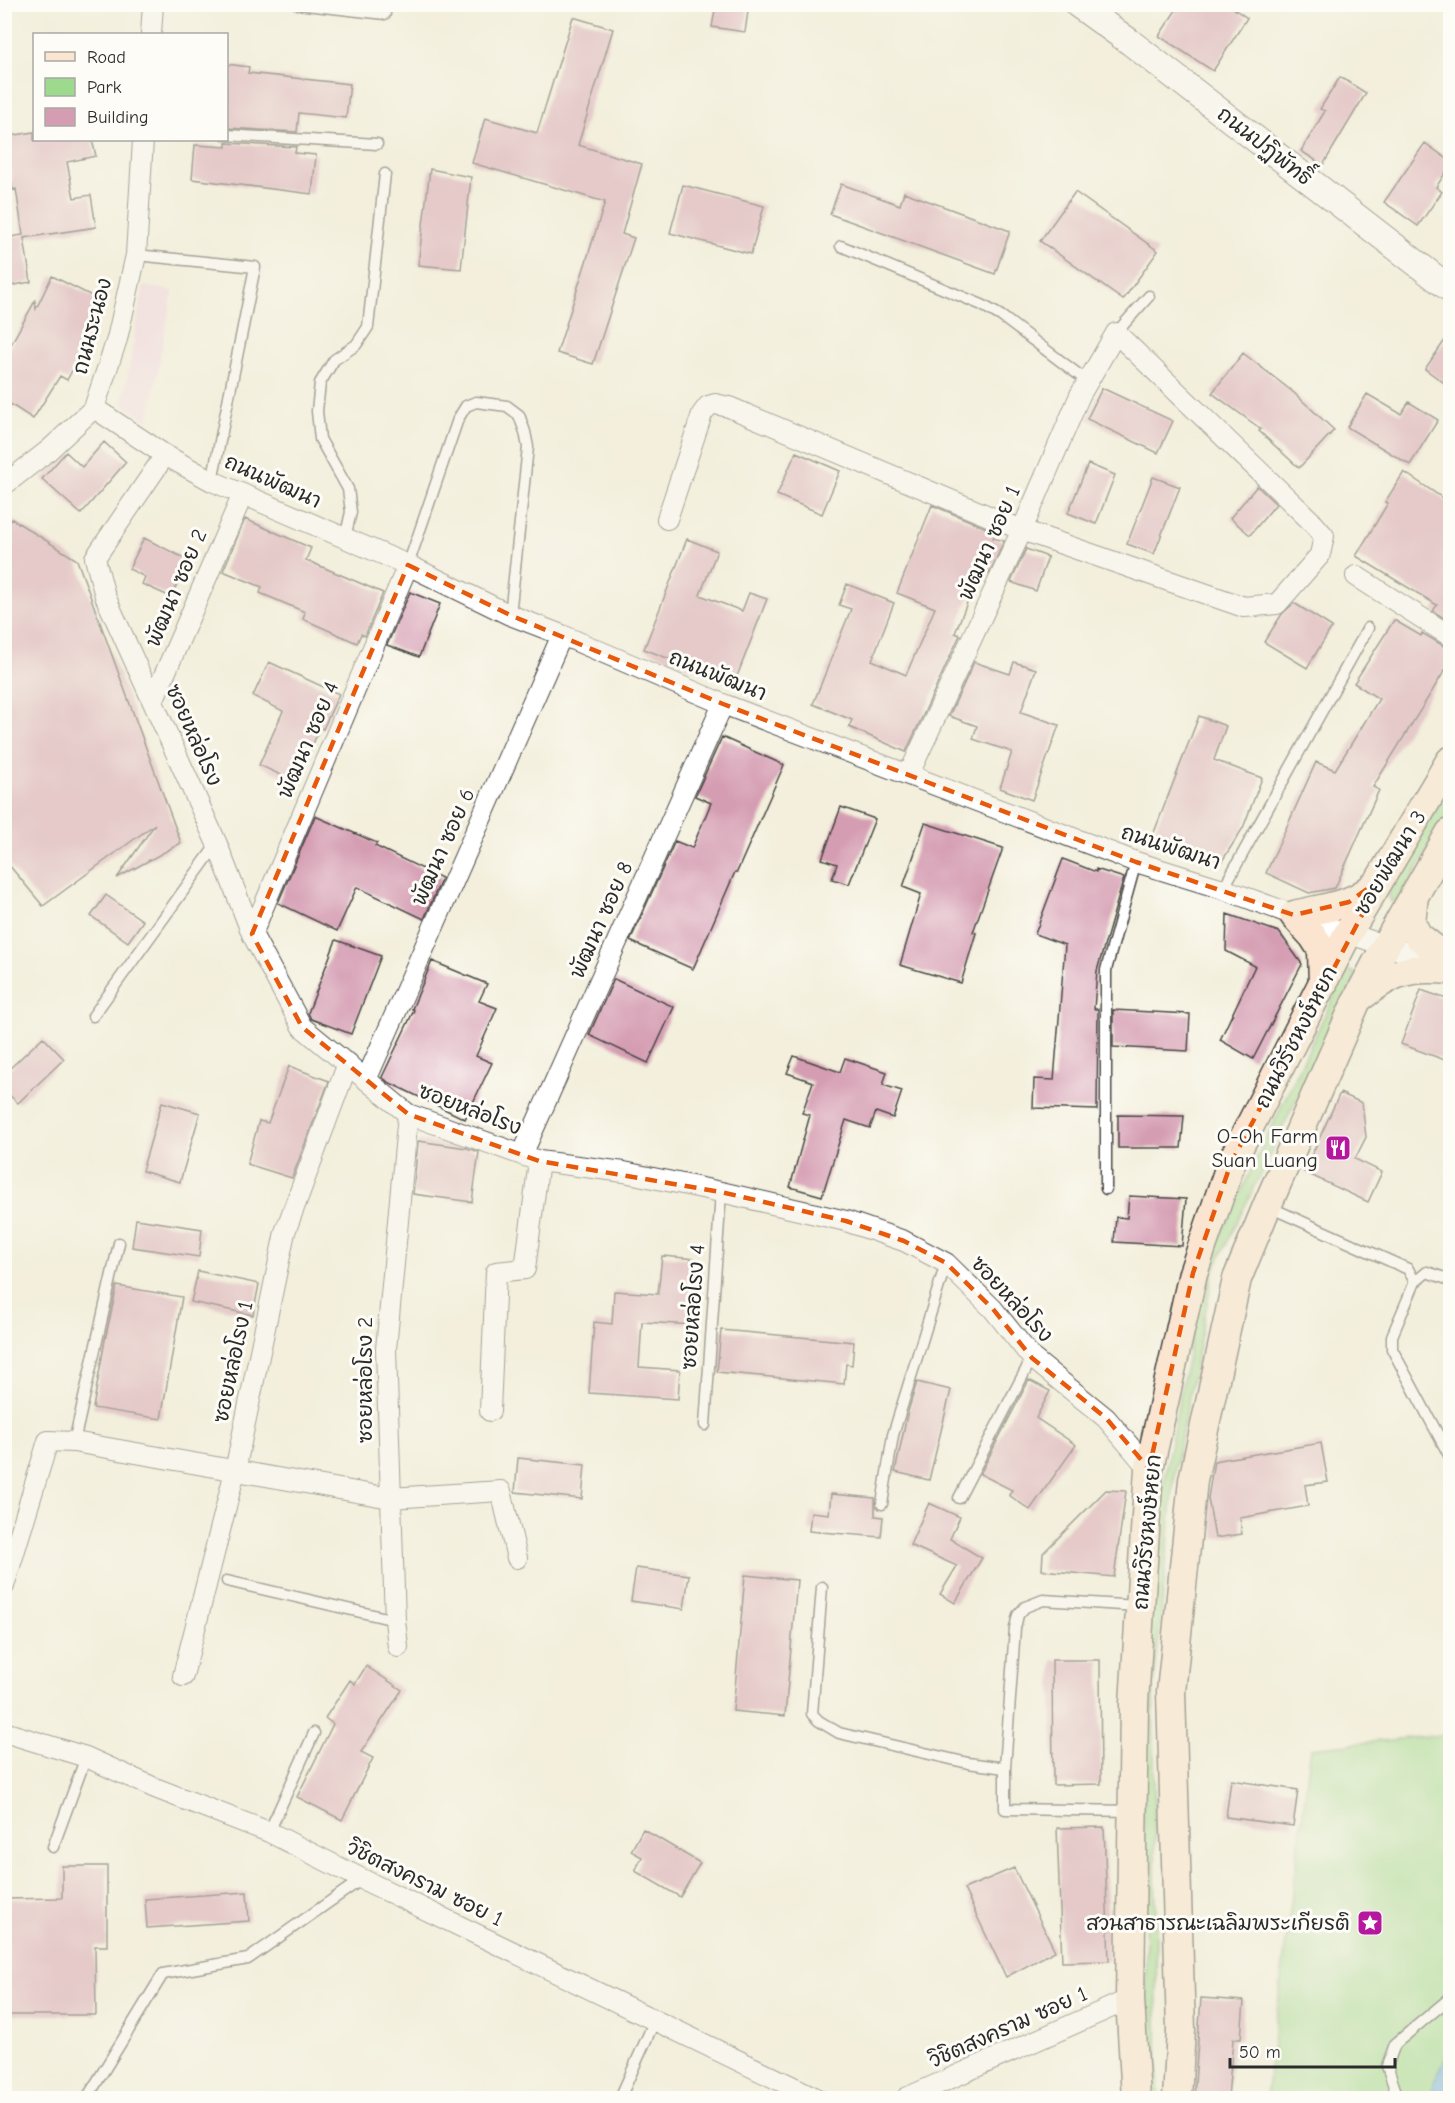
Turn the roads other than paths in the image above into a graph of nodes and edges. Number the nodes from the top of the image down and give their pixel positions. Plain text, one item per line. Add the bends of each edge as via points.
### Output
1 (153, 4) edge
2 (297, 4) edge
3 (1077, 4) edge
4 (385, 14) dead end
5 (151, 33) edge
6 (228, 135) edge
7 (143, 141) edge
8 (377, 144) dead end
9 (385, 174) dead end
10 (841, 246) dead end
11 (136, 255) junction
12 (1450, 289) edge
13 (1149, 296) dead end
14 (1116, 333) junction
15 (1087, 381) junction
16 (94, 408) junction
17 (165, 455) junction
18 (212, 481) junction
19 (4, 485) edge
20 (243, 494) junction
21 (667, 519) dead end
22 (1022, 530) junction
23 (345, 538) junction
24 (408, 565) junction
25 (1356, 576) dead end
26 (510, 615) junction
27 (1368, 628) dead end
28 (562, 635) junction
29 (1450, 636) edge
30 (153, 701) junction
31 (723, 704) junction
32 (1450, 761) edge
33 (909, 774) junction
34 (1450, 833) edge
35 (217, 844) junction
36 (1136, 862) junction
37 (1381, 879) junction
38 (1223, 889) junction
39 (1414, 895) junction
40 (1294, 915) junction
41 (1348, 933) junction
42 (252, 934) junction
43 (1386, 945) junction
44 (1450, 961) edge
45 (1450, 968) edge
46 (1323, 984) junction
47 (1357, 1000) junction
48 (93, 1016) dead end
49 (348, 1063) junction
50 (367, 1078) junction
51 (408, 1114) junction
52 (531, 1158) junction
53 (1106, 1189) dead end
54 (721, 1192) junction
55 (1267, 1206) junction
56 (118, 1243) dead end
57 (946, 1263) junction
58 (1450, 1280) edge
59 (1414, 1282) junction
60 (1032, 1358) junction
61 (490, 1411) dead end
62 (705, 1425) dead end
63 (74, 1442) junction
64 (1450, 1457) edge
65 (1149, 1469) junction
66 (235, 1471) junction
67 (390, 1498) junction
68 (959, 1498) dead end
69 (882, 1504) dead end
70 (518, 1558) dead end
71 (226, 1581) dead end
72 (4, 1586) edge
73 (822, 1587) dead end
74 (1140, 1606) junction
75 (395, 1620) junction
76 (398, 1647) dead end
77 (183, 1676) dead end
78 (4, 1732) edge
79 (314, 1733) dead end
80 (86, 1757) junction
81 (1005, 1768) junction
82 (1132, 1811) junction
83 (269, 1832) junction
84 (53, 1847) dead end
85 (362, 1880) junction
86 (1450, 1998) edge
87 (1130, 1999) junction
88 (654, 2020) junction
89 (87, 2098) edge
90 (620, 2098) edge
91 (816, 2098) edge
92 (906, 2098) edge
93 (1136, 2098) edge
94 (1178, 2098) edge
95 (1398, 2098) edge

1 - 5 street
2 - 4 lane
3 - 12 street, ถนนปฏิพัทธิ์
6 - 8 lane
7 - 11 street, ถนนระนอง
9 - 23 lane via 368,327 356,345 334,360 320,383 320,439 348,489 351,512
10 - 15 lane via 982,305
11 - 16 street, ถนนระนอง via 117,339
11 - 18 lane via 255,267
13 - 14 lane
14 - 15 street, พัฒนา ซอย 1
14 - 22 street via 1312,522 1324,536 1320,555 1277,604 1244,607
15 - 22 street, พัฒนา ซอย 1
16 - 17 street, ถนนพัฒนา
16 - 19 street, ถนนระนอง
17 - 18 street, ถนนพัฒนา
17 - 30 street, ซอยหล่อโรง via 95,558 105,596
18 - 20 street, ถนนพัฒนา
20 - 23 street, ถนนพัฒนา
20 - 30 street, พัฒนา ซอย 2
21 - 22 street via 702,414 715,404
22 - 33 street, พัฒนา ซอย 1
23 - 24 street, ถนนพัฒนา
24 - 26 street, ถนนพัฒนา
24 - 26 lane via 458,419 466,406 476,402 507,405 519,416 528,447
24 - 42 street, พัฒนา ซอย 4
25 - 29 street
26 - 28 street, ถนนพัฒนา
27 - 38 lane
28 - 31 street, ถนนพัฒนา
28 - 50 street, พัฒนา ซอย 6
30 - 35 street, ซอยหล่อโรง
31 - 33 street, ถนนพัฒนา
31 - 52 street, พัฒนา ซอย 8
32 - 37 main road, ซอยพัฒนา 3
33 - 36 street, ถนนพัฒนา
34 - 39 main road, ซอยพัฒนา 3
35 - 42 street, ซอยหล่อโรง
35 - 48 lane
36 - 38 street, ถนนพัฒนา
36 - 53 lane via 1106,970
37 - 40 main road via 1363,896 1349,902
37 - 41 main road, ซอยพัฒนา 3
38 - 40 street, ถนนพัฒนา
39 - 43 main road, ซอยพัฒนา 3
39 - 44 main road via 1411,923 1418,936
40 - 41 street, ถนนพัฒนา
40 - 46 main road via 1322,950
41 - 43 street, ถนนพัฒนา
41 - 46 main road, ถนนวิรัชหงษ์หยก
42 - 49 street, ซอยหล่อโรง via 302,1026
43 - 45 street, ถนนพัฒนา
43 - 47 main road, ถนนวิรัชหงษ์หยก
45 - 47 main road via 1404,971 1382,981
46 - 65 main road, ถนนวิรัชหงษ์หยก via 1231,1163 1193,1273
47 - 55 main road, ถนนวิรัชหงษ์หยก
49 - 50 street, ซอยหล่อโรง
49 - 66 street, ซอยหล่อโรง 1 via 285,1232
50 - 51 street, ซอยหล่อโรง
51 - 52 street, ซอยหล่อโรง
51 - 67 street, ซอยหล่อโรง 2 via 386,1349
52 - 54 street, ซอยหล่อโรง
52 - 61 street, พัฒนา ซอย 8 via 525,1269 495,1272
54 - 57 street, ซอยหล่อโรง via 846,1221 904,1241
54 - 62 lane, ซอยหล่อโรง 4
55 - 59 lane via 1408,1269
55 - 94 main road, ถนนวิรัชหงษ์หยก via 1237,1279 1193,1480 1171,1692 1181,2030
56 - 63 lane
57 - 60 street, ซอยหล่อโรง via 993,1309
57 - 69 lane via 893,1435
58 - 59 lane via 1427,1272
59 - 64 lane via 1392,1336 1392,1349
60 - 65 street, ซอยหล่อโรง via 1106,1418
60 - 68 lane
63 - 66 street
63 - 72 street via 48,1441
65 - 74 main road, ถนนวิรัชหงษ์หยก
66 - 67 street
66 - 77 street, ซอยหล่อโรง 1
67 - 70 street via 501,1491
67 - 75 street, ซอยหล่อโรง 2
71 - 75 lane
73 - 81 lane via 812,1714 819,1721 839,1733
74 - 81 lane via 1043,1600 1025,1607 1015,1628
74 - 82 main road, ถนนวิรัชหงษ์หยก
75 - 76 street, ซอยหล่อโรง 2
78 - 80 street, วิชิตสงคราม ซอย 1
79 - 83 lane
80 - 83 street, วิชิตสงคราม ซอย 1
80 - 84 lane
81 - 82 lane via 1005,1809
82 - 87 main road, ถนนวิรัชหงษ์หยก
83 - 85 street, วิชิตสงคราม ซอย 1
85 - 88 street, วิชิตสงคราม ซอย 1
85 - 89 lane via 248,1959 163,1974
86 - 95 lane via 1395,2044 1387,2066
87 - 92 street, วิชิตสงคราม ซอย 1
87 - 93 main road, ถนนวิรัชหงษ์หยก
88 - 90 lane
88 - 91 street, วิชิตสงคราม ซอย 1

